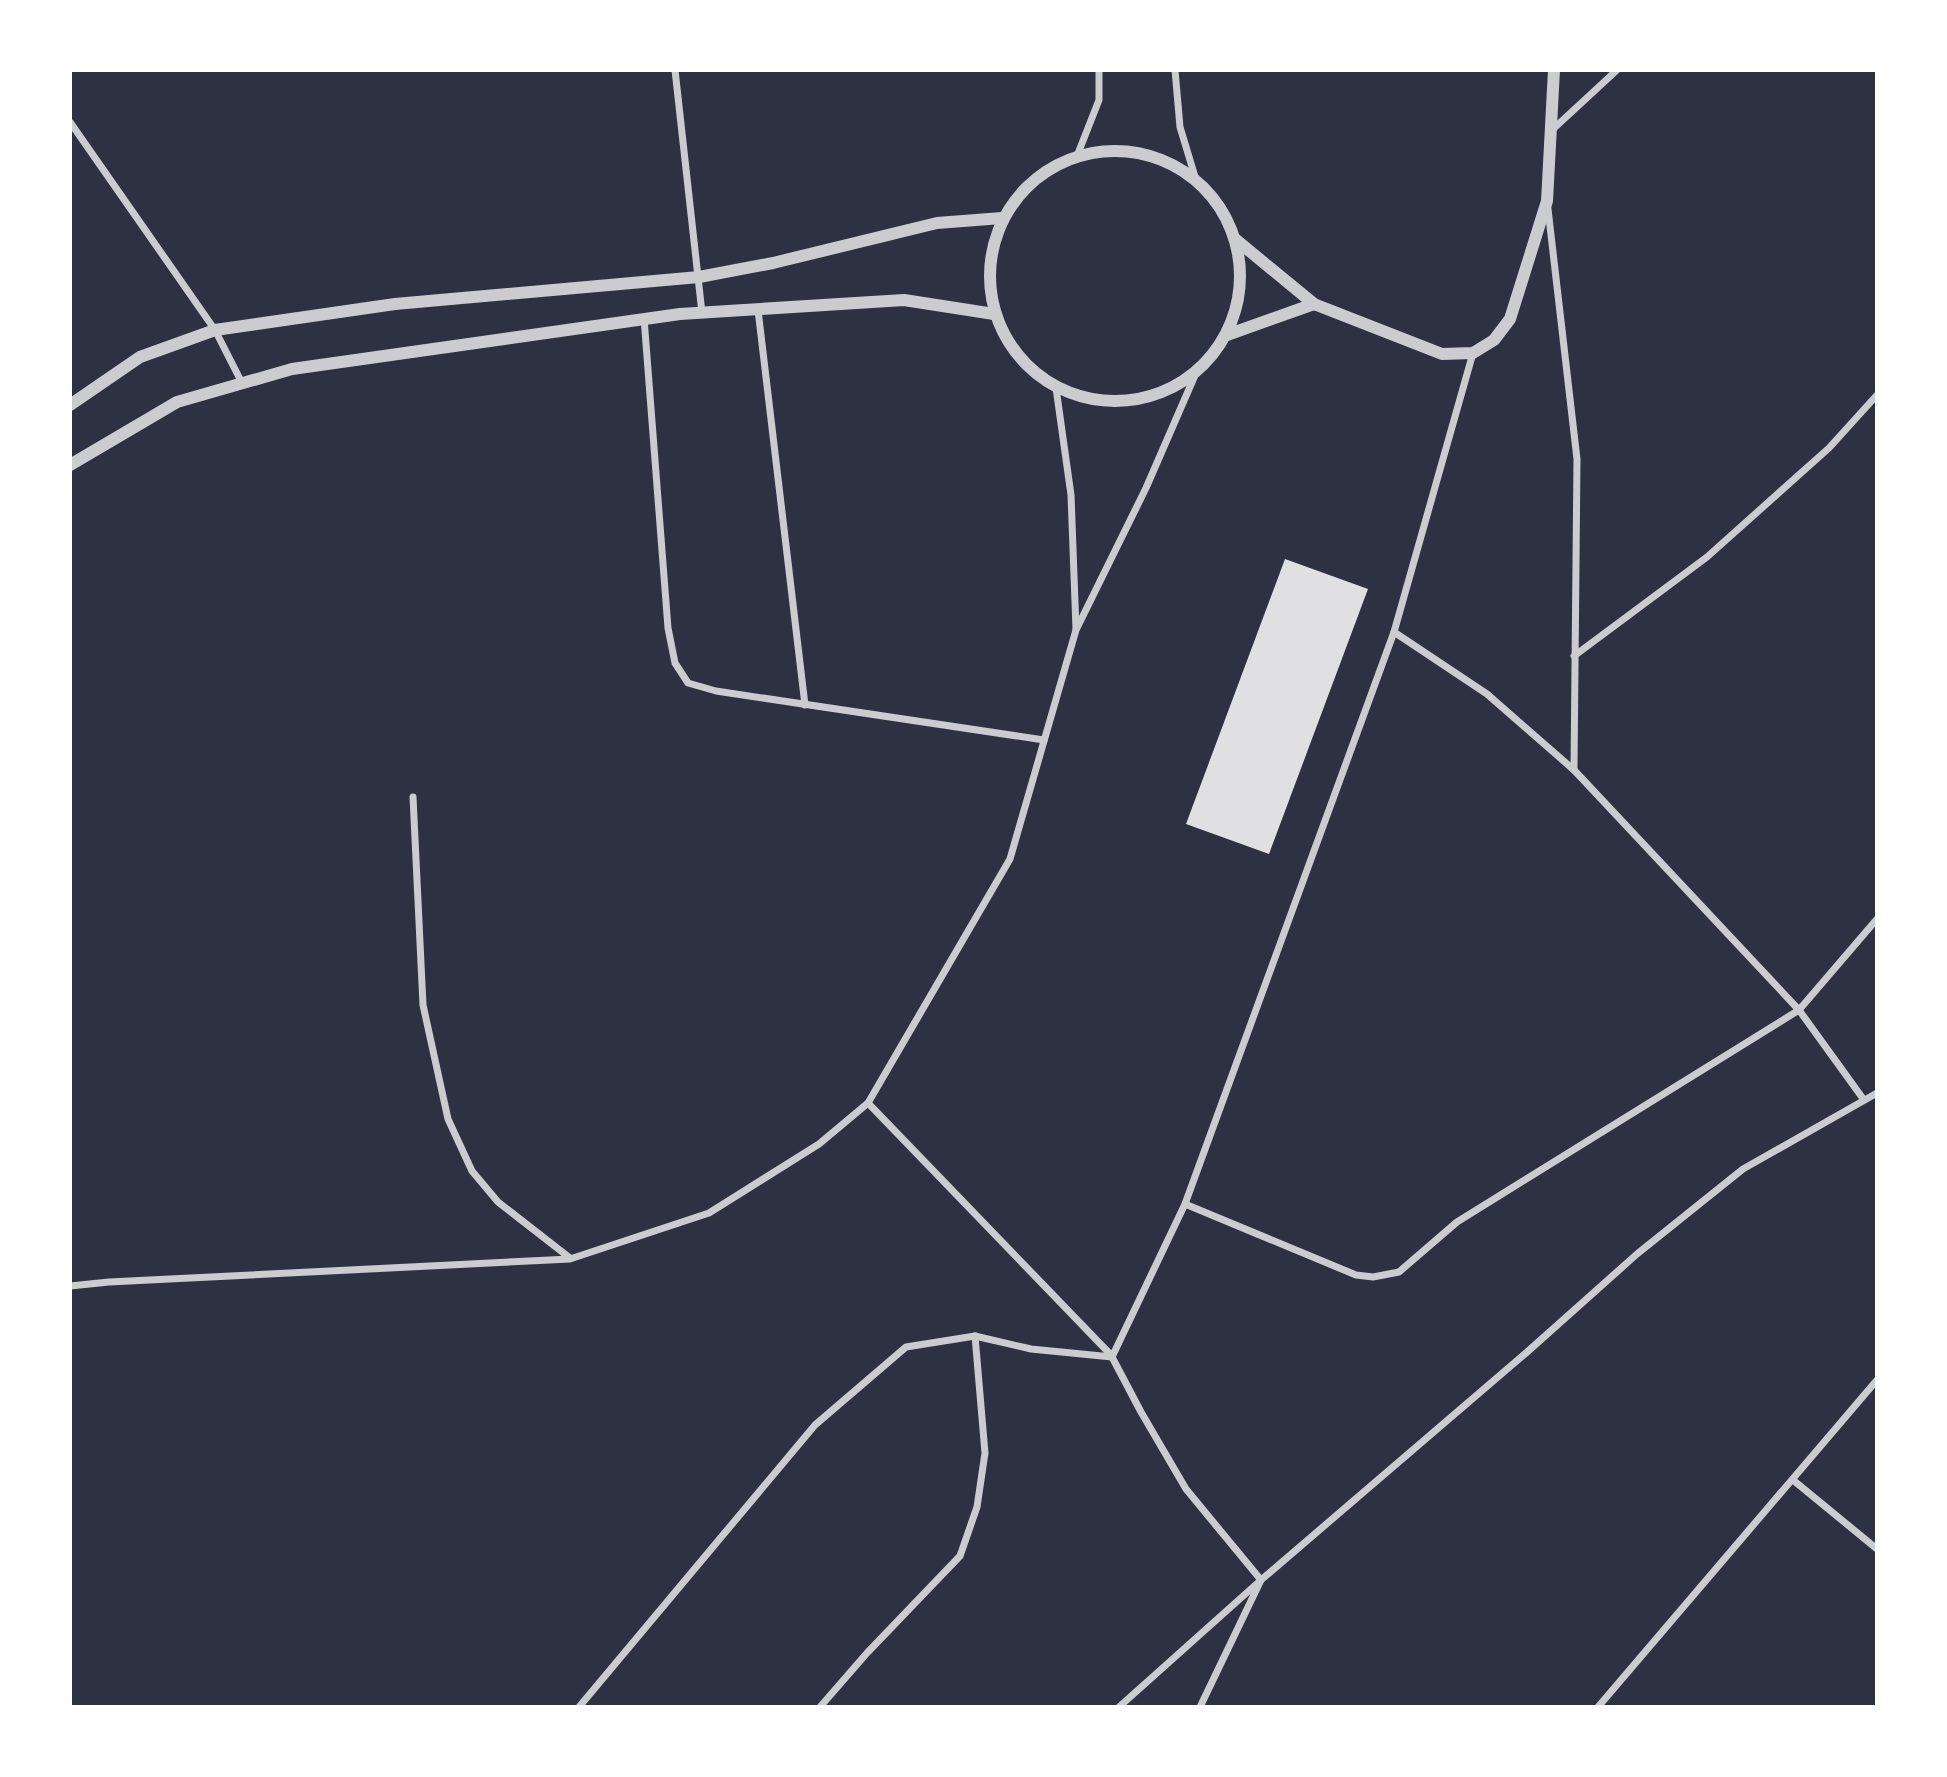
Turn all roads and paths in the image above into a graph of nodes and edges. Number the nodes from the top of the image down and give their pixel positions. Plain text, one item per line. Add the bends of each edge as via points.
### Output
1 (676, 70) edge
2 (1099, 70) edge
3 (1175, 70) edge
4 (1554, 70) edge
5 (1618, 70) edge
6 (70, 122) edge
7 (1551, 132) junction
8 (1077, 156) junction
9 (1196, 180) junction
10 (1547, 201) junction
11 (1002, 218) junction
12 (1235, 239) junction
13 (699, 277) junction
14 (1314, 304) junction
15 (758, 310) junction
16 (702, 314) junction
17 (994, 314) junction
18 (644, 318) junction
19 (215, 330) junction
20 (1227, 335) junction
21 (1473, 353) junction
22 (1196, 373) junction
23 (242, 383) junction
24 (1056, 388) junction
25 (1877, 395) edge
26 (70, 405) edge
27 (70, 465) edge
28 (1076, 630) junction
29 (1394, 632) junction
30 (1574, 656) junction
31 (805, 705) junction
32 (1044, 740) junction
33 (1574, 770) junction
34 (413, 797) dead end
35 (1877, 919) edge
36 (1799, 1010) junction
37 (1877, 1093) edge
38 (1864, 1100) junction
39 (868, 1103) junction
40 (1185, 1204) junction
41 (570, 1259) junction
42 (70, 1286) edge
43 (975, 1336) junction
44 (1112, 1357) junction
45 (1877, 1380) edge
46 (1793, 1480) junction
47 (1877, 1549) edge
48 (1261, 1580) junction
49 (579, 1707) edge
50 (820, 1707) edge
51 (1119, 1707) edge
52 (1200, 1707) edge
53 (1598, 1707) edge

1 - 13 street
2 - 8 street via 1099,100
3 - 9 street via 1180,127
4 - 7 street
5 - 7 street
6 - 19 street
7 - 10 street
8 - 9 street via 1118,150 1160,159
8 - 11 street via 1034,180
9 - 12 street via 1220,206
10 - 21 street via 1510,319 1494,340
10 - 30 street via 1577,459
11 - 13 street via 937,223
11 - 17 street via 989,265
12 - 14 street
12 - 20 street via 1240,288
13 - 16 street
13 - 19 street via 395,304
14 - 20 street
14 - 21 street via 1442,354
15 - 16 street
15 - 17 street via 904,300
15 - 31 street
16 - 18 street
17 - 24 street via 1017,357
18 - 23 street via 292,369
18 - 31 street via 668,628 675,663 688,683
19 - 23 street
19 - 26 street via 140,357
20 - 22 street
21 - 29 street
22 - 24 street via 1153,397 1103,402
22 - 28 street
23 - 27 street via 177,402
24 - 28 street via 1071,495
25 - 30 street via 1829,449 1707,557
28 - 32 street
29 - 33 street via 1487,694
29 - 40 street
30 - 33 street
31 - 32 street
32 - 39 street via 1010,859
33 - 36 street
34 - 41 street via 423,1005 448,1119 472,1171 498,1202
35 - 36 street
36 - 38 street
36 - 40 street via 1457,1222 1399,1272 1356,1275
37 - 38 street
38 - 48 street via 1743,1168 1637,1254
39 - 41 street via 819,1144 709,1213
39 - 44 street
40 - 44 street
41 - 42 street
43 - 44 street via 1031,1349
43 - 49 street via 906,1347 815,1425
43 - 50 street via 985,1453 977,1507 960,1556
44 - 48 street via 1186,1489
45 - 46 street
46 - 47 street
46 - 53 street
48 - 51 street
48 - 52 street

